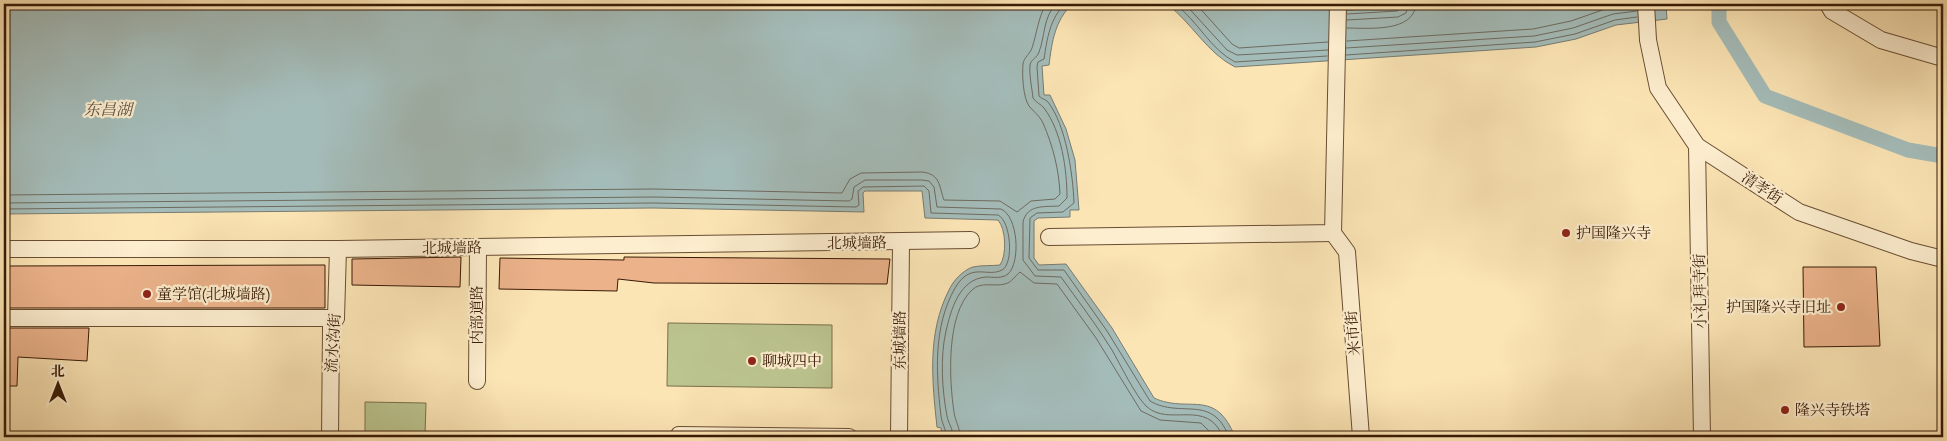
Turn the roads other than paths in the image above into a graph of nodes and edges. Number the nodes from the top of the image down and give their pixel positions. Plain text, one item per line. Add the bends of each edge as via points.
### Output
1 (1338, 4) edge
2 (1646, 4) edge
3 (1828, 4) edge
4 (1943, 58) edge
5 (1697, 146) junction
6 (1333, 233) junction
7 (1049, 238) dead end
8 (971, 240) dead end
9 (901, 243) junction
10 (478, 248) junction
11 (4, 249) edge
12 (338, 249) junction
13 (1943, 259) edge
14 (4, 318) edge
15 (336, 318) junction
16 (477, 382) dead end
17 (330, 437) edge
18 (678, 437) edge
19 (850, 437) edge
20 (899, 437) edge
21 (1361, 437) edge
22 (1702, 437) edge

1 - 6 street
2 - 5 street, 清孝街 via 1648,40 1658,88
3 - 4 street via 1832,11 1881,40
5 - 13 street, 清孝街 via 1799,212
5 - 22 street, 小礼拜寺街
6 - 7 street
6 - 21 street, 米市街 via 1347,252
8 - 9 street, 北城墙路
9 - 10 street, 北城墙路
9 - 20 street, 东城墙路
10 - 12 street, 北城墙路
10 - 16 street, 内部道路
11 - 12 street, 北城墙路
12 - 15 street, 流水沟街
14 - 15 street
15 - 17 street, 流水沟街 via 332,327
18 - 19 street

